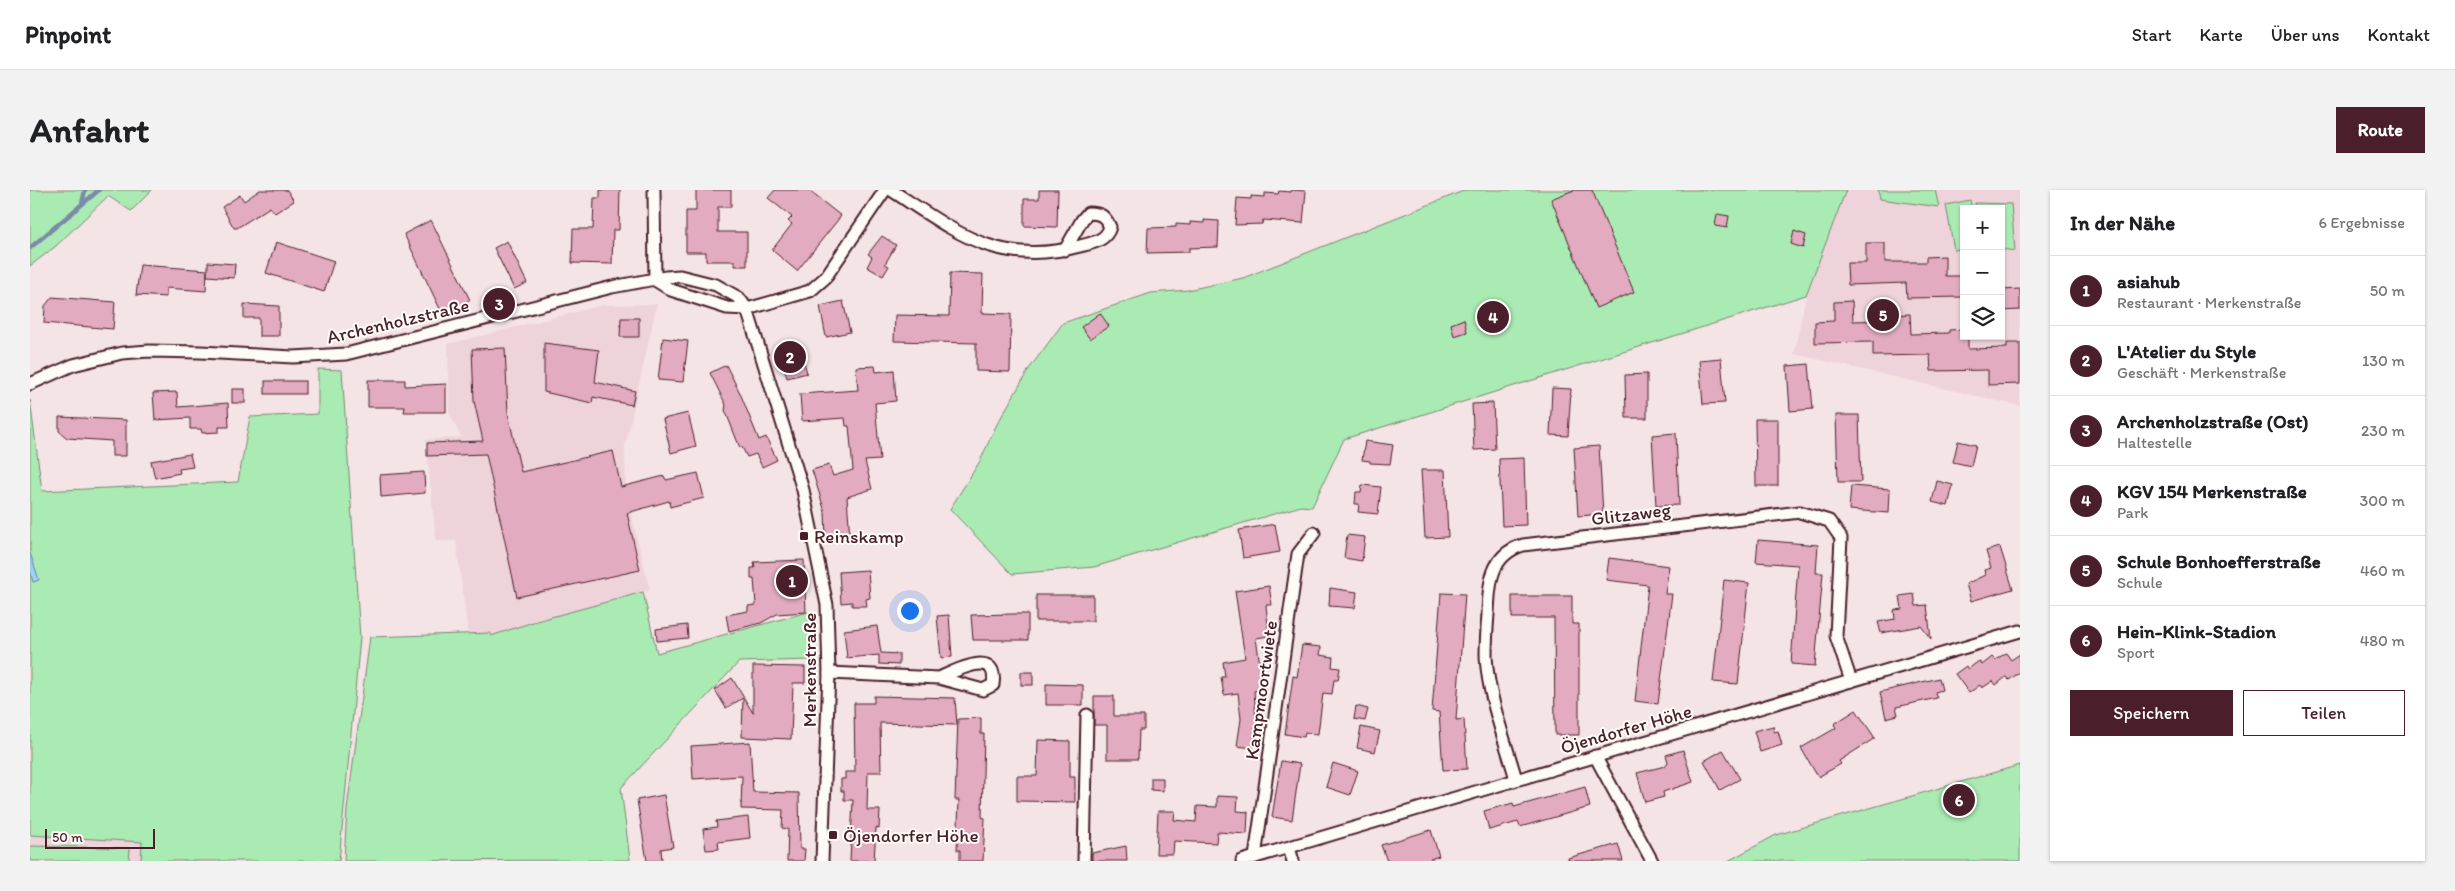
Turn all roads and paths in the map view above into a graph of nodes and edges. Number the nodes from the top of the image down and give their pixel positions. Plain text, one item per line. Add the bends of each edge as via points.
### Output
1 (654, 190) edge
2 (886, 190) edge
3 (891, 190) edge
4 (1065, 250) dead end
5 (654, 280) junction
6 (746, 309) junction
7 (30, 384) edge
8 (1314, 533) dead end
9 (2020, 631) edge
10 (829, 674) junction
11 (939, 678) dead end
12 (1851, 681) junction
13 (1087, 716) dead end
14 (1595, 756) junction
15 (1516, 779) junction
16 (1289, 848) junction
17 (1255, 857) junction
18 (822, 861) edge
19 (1084, 861) edge
20 (1242, 861) edge
21 (1293, 861) edge
22 (1652, 861) edge

1 - 5 street
2 - 6 street via 825,278 810,291
3 - 4 street via 963,236 992,248 1041,254
5 - 6 street via 672,290 727,308
5 - 6 street, Archenholzstraße via 680,276 703,280 740,298
5 - 7 street, Archenholzstraße via 612,287 346,354 293,357 200,352 122,353 73,365
6 - 10 street, Merkenstraße via 807,507 827,606
8 - 17 street, Kampmoortwiete via 1298,554
9 - 12 street, Öjendorfer Höhe
10 - 11 street
10 - 18 street, Merkenstraße
12 - 14 street, Öjendorfer Höhe
12 - 15 street, Glitzaweg via 1836,636 1841,538 1829,521 1800,512 1523,545 1513,548 1496,562 1489,584 1486,656 1491,688
13 - 19 street
14 - 15 street, Öjendorfer Höhe
14 - 22 street
15 - 16 street, Öjendorfer Höhe
16 - 17 street, Öjendorfer Höhe
16 - 21 street
17 - 20 street, Öjendorfer Höhe

